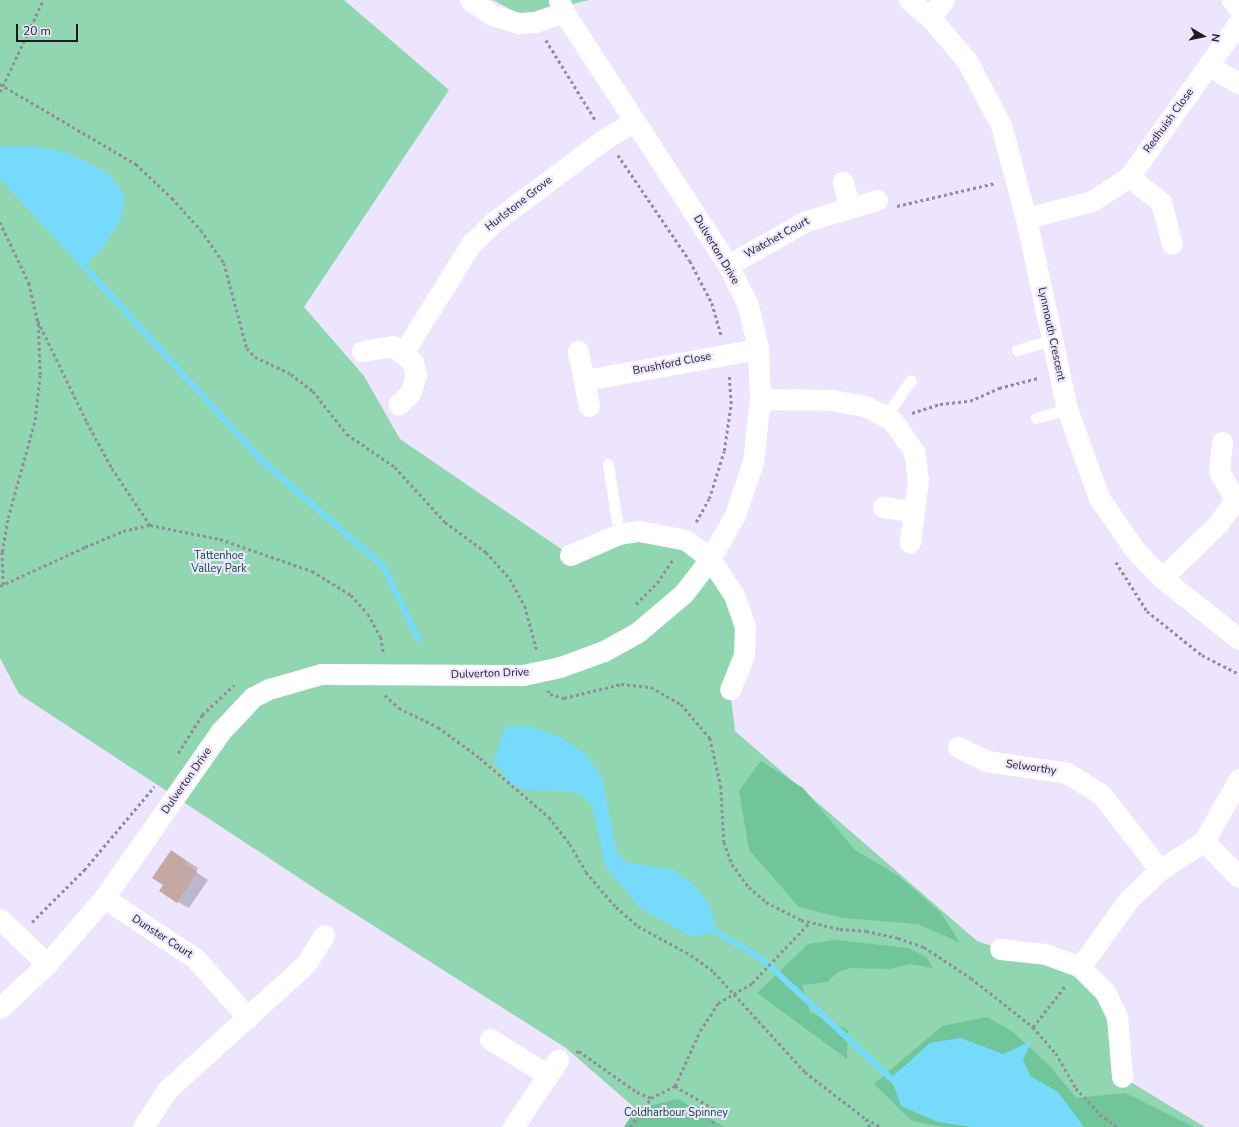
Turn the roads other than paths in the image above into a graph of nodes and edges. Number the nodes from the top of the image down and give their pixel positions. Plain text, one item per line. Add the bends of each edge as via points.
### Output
1 (470, 0) edge
2 (909, 0) edge
3 (944, 0) edge
4 (1232, 0) edge
5 (562, 6) edge
6 (1239, 8) edge
7 (930, 17) junction
8 (1239, 22) edge
9 (1209, 66) junction
10 (1239, 82) edge
11 (634, 122) junction
12 (1129, 177) junction
13 (843, 182) dead end
14 (877, 200) road end
15 (850, 208) junction
16 (1026, 218) junction
17 (1172, 244) dead end
18 (728, 265) junction
19 (1052, 340) junction
20 (758, 349) junction
21 (1017, 350) dead end
22 (362, 351) dead end
23 (578, 351) dead end
24 (404, 352) junction
25 (585, 380) junction
26 (911, 380) dead end
27 (760, 399) junction
28 (399, 404) dead end
29 (589, 406) dead end
30 (1067, 409) junction
31 (889, 418) junction
32 (1036, 418) dead end
33 (1222, 442) dead end
34 (608, 464) dead end
35 (1237, 501) edge
36 (883, 507) dead end
37 (912, 512) junction
38 (619, 534) junction
39 (910, 542) dead end
40 (570, 556) dead end
41 (710, 559) junction
42 (1162, 578) junction
43 (1239, 639) edge
44 (730, 690) dead end
45 (958, 747) dead end
46 (1239, 780) edge
47 (1204, 840) junction
48 (1160, 870) junction
49 (1239, 877) edge
50 (104, 898) junction
51 (0, 919) edge
52 (324, 935) dead end
53 (1000, 949) dead end
54 (47, 964) junction
55 (1080, 967) junction
56 (0, 1008) edge
57 (248, 1018) junction
58 (490, 1039) dead end
59 (1122, 1077) dead end
60 (143, 1127) edge
61 (513, 1127) edge

1 - 5 street via 492,15 519,23 535,22
2 - 7 street, Lynmouth Crescent
3 - 7 street
4 - 6 street
5 - 11 street, Dulverton Drive
7 - 16 street, Lynmouth Crescent via 967,61 1001,125
8 - 9 street, Redhuish Close
9 - 10 street
9 - 12 street, Redhuish Close
11 - 18 street, Dulverton Drive
11 - 24 street, Hurlstone Grove via 606,138 495,221 471,244
12 - 16 street, Redhuish Close via 1092,201
12 - 17 street via 1161,202
13 - 15 street
14 - 15 street, Watchet Court
15 - 18 street, Watchet Court via 806,221
16 - 19 street, Lynmouth Crescent
18 - 20 street, Dulverton Drive via 748,305
19 - 21 lane
19 - 30 street, Lynmouth Crescent
20 - 25 street, Brushford Close
20 - 27 street, Dulverton Drive
22 - 24 street via 393,346
23 - 25 street
24 - 28 street via 413,362 416,376 410,393
25 - 29 street
26 - 31 lane
27 - 31 street via 830,400 865,406
27 - 41 street, Dulverton Drive via 753,462 735,515
30 - 32 lane
30 - 42 street, Lynmouth Crescent via 1099,498 1135,550
31 - 37 street via 914,452 918,480
33 - 35 street via 1219,471
34 - 38 lane
35 - 42 street via 1218,524
36 - 37 street
37 - 39 street
38 - 40 street
38 - 41 street via 639,531 686,540
41 - 44 street via 734,595 745,627 744,655
41 - 50 street, Dulverton Drive via 684,593 638,632 604,651 540,671 523,675 321,674 269,689 253,697 221,731
42 - 43 street, Lynmouth Crescent
45 - 48 street, Selworthy via 987,761 1067,773 1101,794
46 - 47 street
47 - 48 street
47 - 49 street
48 - 55 street via 1129,898
50 - 54 street, Dulverton Drive
50 - 57 street, Dunster Court via 195,958
51 - 54 street
52 - 57 street via 306,964
53 - 55 street via 1045,954
54 - 56 street, Dulverton Drive
55 - 59 street via 1105,992 1117,1017
57 - 60 street via 167,1090
58 - 61 street via 553,1067

